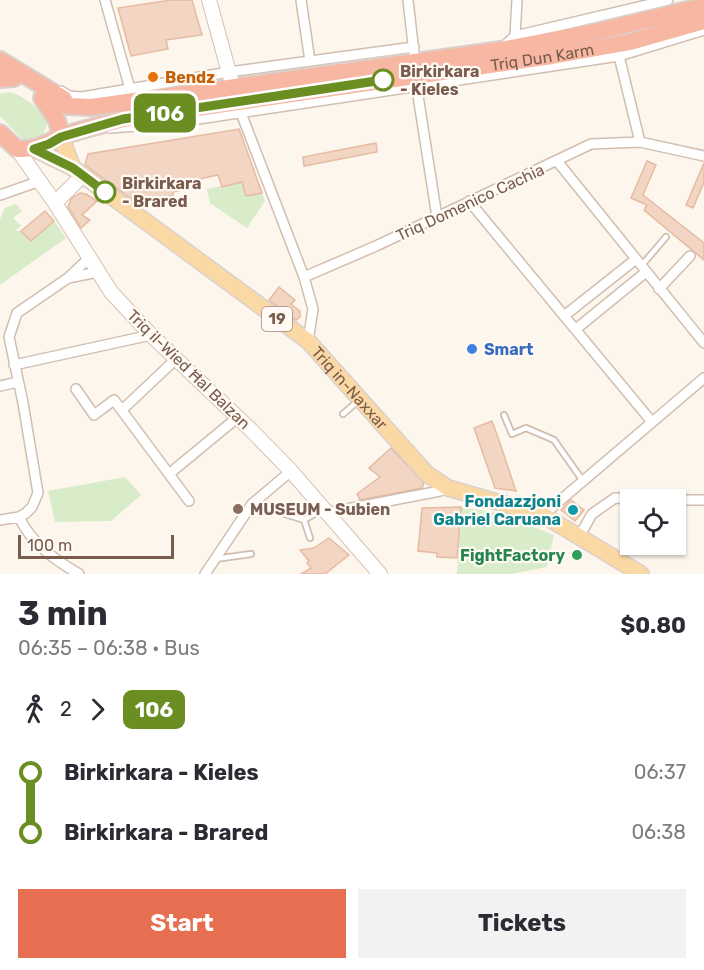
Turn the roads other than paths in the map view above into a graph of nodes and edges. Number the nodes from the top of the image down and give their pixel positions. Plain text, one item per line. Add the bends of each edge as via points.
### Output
1 (105, 0) edge
2 (209, 0) edge
3 (301, 0) edge
4 (408, 0) edge
5 (517, 0) edge
6 (668, 0) edge
7 (704, 6) edge
8 (704, 21) edge
9 (704, 30) edge
10 (515, 36) junction
11 (501, 50) junction
12 (0, 54) edge
13 (619, 56) junction
14 (0, 60) edge
15 (310, 61) junction
16 (415, 67) junction
17 (4, 75) edge
18 (231, 79) junction
19 (130, 89) junction
20 (45, 100) junction
21 (91, 107) junction
22 (241, 113) junction
23 (95, 128) junction
24 (0, 133) edge
25 (61, 137) junction
26 (640, 142) junction
27 (26, 149) junction
28 (704, 156) edge
29 (557, 161) junction
30 (78, 172) junction
31 (40, 181) junction
32 (0, 195) edge
33 (469, 201) junction
34 (55, 203) junction
35 (436, 217) junction
36 (666, 237) dead end
37 (690, 256) dead end
38 (89, 258) junction
39 (641, 266) junction
40 (98, 272) junction
41 (304, 277) junction
42 (69, 278) junction
43 (659, 289) junction
44 (564, 316) junction
45 (576, 329) junction
46 (151, 335) junction
47 (308, 341) junction
48 (704, 343) edge
49 (176, 359) junction
50 (14, 365) junction
51 (704, 378) edge
52 (18, 382) junction
53 (0, 386) edge
54 (76, 389) dead end
55 (360, 399) junction
56 (122, 410) junction
57 (343, 414) dead end
58 (504, 415) dead end
59 (238, 417) junction
60 (652, 422) junction
61 (291, 471) junction
62 (169, 474) junction
63 (583, 482) junction
64 (448, 488) junction
65 (620, 498) edge
66 (686, 500) edge
67 (704, 500) edge
68 (189, 501) dead end
69 (325, 511) junction
70 (285, 514) dead end
71 (543, 515) junction
72 (19, 517) junction
73 (0, 520) edge
74 (304, 520) junction
75 (579, 537) junction
76 (310, 538) dead end
77 (251, 554) dead end
78 (213, 559) junction
79 (635, 572) edge
80 (79, 574) edge
81 (205, 574) edge
82 (380, 574) edge

1 - 19 street
2 - 18 main road
3 - 15 street
4 - 16 street
5 - 10 street
6 - 10 street, Triq Dun Karm
7 - 11 highway, Triq Dun Karm
8 - 16 highway, Triq Dun Karm via 630,42 552,56
9 - 13 street, Triq Dun Karm
10 - 11 street, Triq Dun Karm
11 - 16 highway, Triq Dun Karm
12 - 19 street, Triq Dun Karm via 69,96 82,98
13 - 16 street, Triq Dun Karm
13 - 26 street
14 - 21 highway via 66,100
15 - 16 street, Triq Dun Karm
15 - 18 street, Triq Dun Karm
16 - 18 highway, Triq Dun Karm
16 - 22 street, Triq Dun Karm
16 - 23 highway, Triq Dun Karm via 123,119
16 - 35 street
17 - 20 highway
18 - 19 street, Triq Dun Karm
18 - 21 highway, Triq Dun Karm
20 - 21 highway, Triq Dun Karm
20 - 25 highway via 57,120
22 - 23 street, Triq Dun Karm via 126,128
22 - 41 street
23 - 25 highway, Triq Dun Karm
24 - 27 highway, Triq in-Naxxar
25 - 27 highway
25 - 30 main road
26 - 28 street, Triq Domenico Cachia
26 - 29 street, Triq Domenico Cachia via 591,144
27 - 30 main road, Triq in-Naxxar
27 - 31 main road, Triq il-Wied Ħal Balzan
29 - 33 street, Triq Domenico Cachia
29 - 39 street
30 - 34 main road
30 - 47 main road, Triq in-Naxxar / 19
31 - 32 street
31 - 34 main road, Triq il-Wied Ħal Balzan
33 - 35 street, Triq Domenico Cachia
33 - 44 street
34 - 38 main road, Triq il-Wied Ħal Balzan
35 - 41 street, Triq Domenico Cachia
36 - 39 lane
37 - 43 street
38 - 40 main road, Triq il-Wied Ħal Balzan
38 - 42 street
39 - 43 street
39 - 44 street
39 - 45 street
40 - 42 street
40 - 46 main road, Triq il-Wied Ħal Balzan
41 - 47 street via 313,309
42 - 50 street via 17,313 9,337
43 - 48 street
44 - 45 street
45 - 60 street
46 - 49 main road, Triq il-Wied Ħal Balzan
46 - 50 street
47 - 55 main road, Triq in-Naxxar / 19
49 - 56 street
49 - 59 main road, Triq il-Wied Ħal Balzan
50 - 52 street
51 - 60 street
52 - 53 street
52 - 72 street via 38,493 32,507
54 - 56 street via 94,415 114,400
55 - 57 lane
55 - 64 main road, Triq in-Naxxar / 19 via 427,474
56 - 62 street
58 - 63 lane via 512,434 526,428 554,440
59 - 61 main road, Triq il-Wied Ħal Balzan
59 - 62 street
60 - 63 street
61 - 69 main road, Triq il-Wied Ħal Balzan
61 - 78 street via 252,504
62 - 68 street
63 - 71 street
64 - 69 street
64 - 71 main road, Triq in-Naxxar / 19
65 - 75 street via 592,514
66 - 67 street
69 - 74 lane
69 - 82 main road, Triq il-Wied Ħal Balzan
70 - 74 lane
71 - 75 main road, Triq in-Naxxar / 19
72 - 73 street
72 - 80 street via 25,531 56,561
74 - 76 lane
75 - 79 main road, Triq in-Naxxar / 19
77 - 78 lane
78 - 81 street

